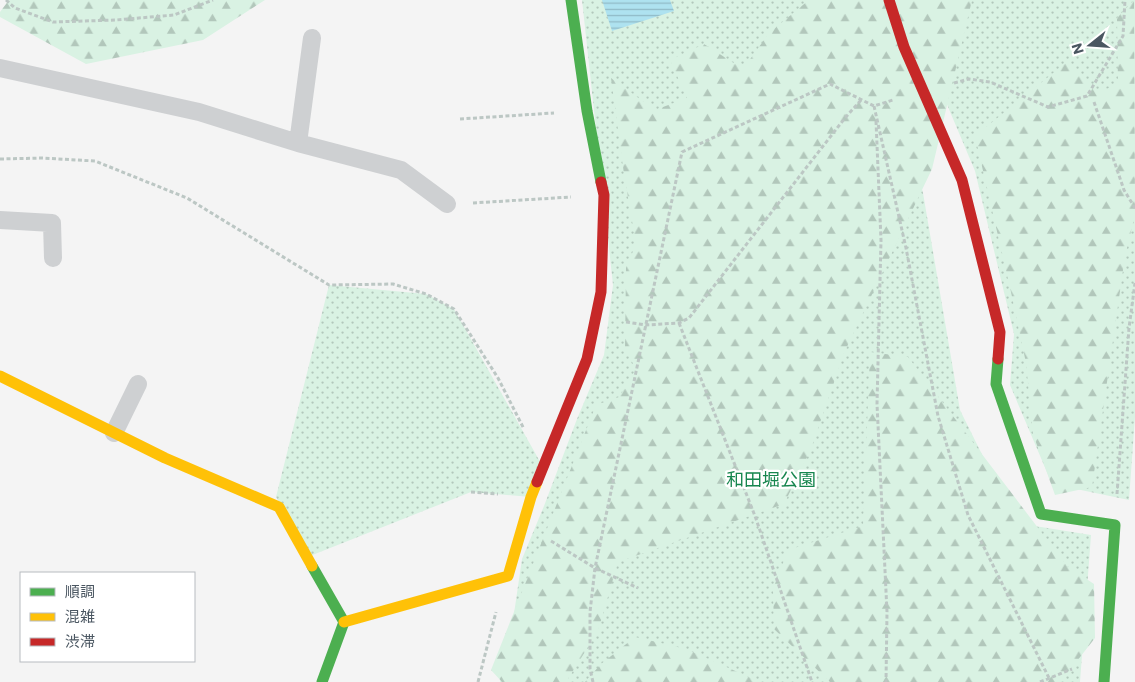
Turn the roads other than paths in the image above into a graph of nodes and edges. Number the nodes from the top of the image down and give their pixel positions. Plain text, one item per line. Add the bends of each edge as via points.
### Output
1 (571, 0) edge
2 (889, 0) edge
3 (312, 38) dead end
4 (0, 68) edge
5 (298, 143) junction
6 (447, 204) road end
7 (0, 220) edge
8 (53, 258) dead end
9 (0, 376) edge
10 (138, 384) dead end
11 (114, 433) junction
12 (344, 622) junction
13 (322, 682) edge
14 (1104, 682) edge

1 - 12 street via 587,111 604,195 601,292 587,359 531,497 508,576
2 - 14 street via 904,47 962,180 1000,332 996,384 1041,514 1115,525
3 - 5 lane
4 - 5 lane via 200,112
5 - 6 lane via 401,170
7 - 8 lane via 52,223
9 - 11 street
10 - 11 lane
11 - 12 street via 279,507
12 - 13 street

